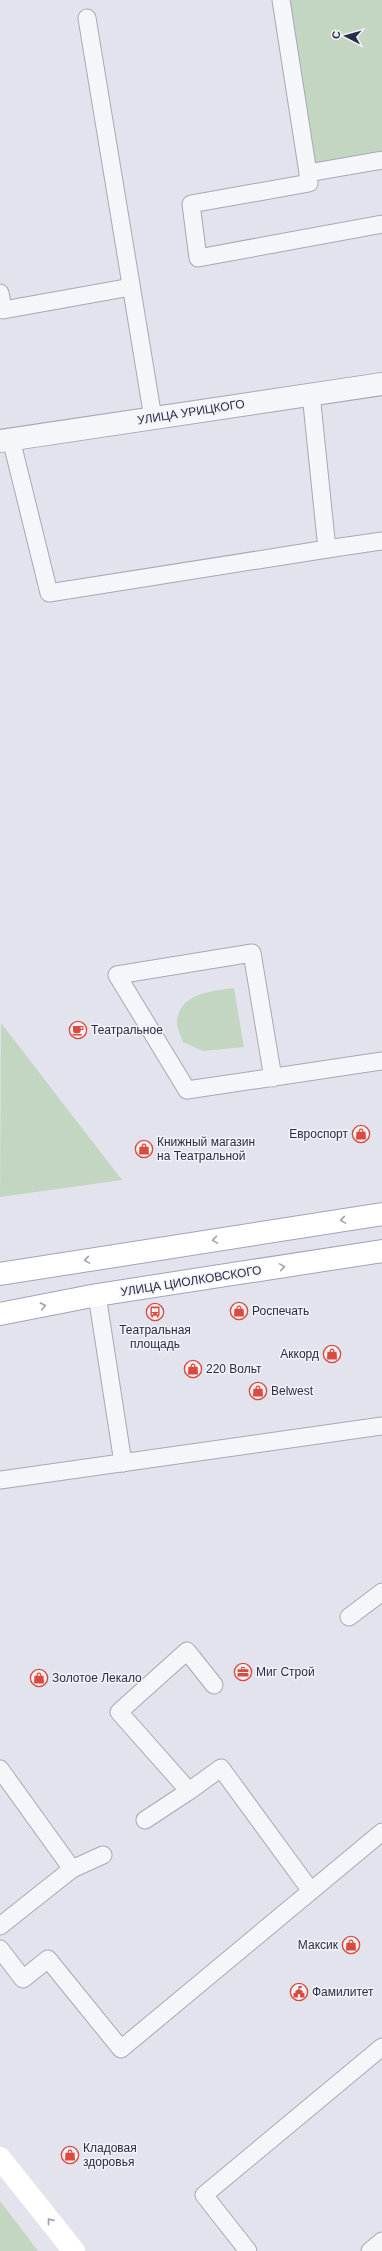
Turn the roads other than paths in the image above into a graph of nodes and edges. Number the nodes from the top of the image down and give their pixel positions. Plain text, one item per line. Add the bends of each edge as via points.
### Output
1 (281, 0) edge
2 (87, 18) dead end
3 (382, 160) edge
4 (308, 173) junction
5 (382, 224) edge
6 (131, 287) junction
7 (0, 293) edge
8 (382, 384) edge
9 (311, 394) junction
10 (153, 418) junction
11 (6, 440) edge
12 (382, 541) edge
13 (327, 549) junction
14 (382, 1061) edge
15 (273, 1078) junction
16 (382, 1214) edge
17 (382, 1251) edge
18 (0, 1274) edge
19 (97, 1295) junction
20 (0, 1314) edge
21 (382, 1426) edge
22 (123, 1463) junction
23 (0, 1480) edge
24 (382, 1592) edge
25 (349, 1617) dead end
26 (214, 1685) dead end
27 (0, 1769) edge
28 (189, 1791) junction
29 (145, 1820) dead end
30 (382, 1832) edge
31 (103, 1855) dead end
32 (72, 1869) junction
33 (311, 1891) junction
34 (0, 1926) edge
35 (0, 1949) edge
36 (382, 2048) edge
37 (0, 2158) edge
38 (382, 2242) edge
39 (74, 2251) edge
40 (248, 2251) edge
41 (370, 2251) edge

1 - 4 lane
2 - 6 lane
3 - 4 lane
4 - 5 lane via 309,183 191,204 198,258
6 - 7 lane via 2,310
6 - 10 lane
8 - 9 street, УЛИЦА УРИЦКОГО
9 - 10 street, УЛИЦА УРИЦКОГО
9 - 13 lane
10 - 11 street, УЛИЦА УРИЦКОГО
11 - 13 lane via 49,593
12 - 13 lane
14 - 15 lane
15 - 15 lane via 252,953 117,975 187,1090
16 -> 18 main road
19 -> 17 main road, УЛИЦА ЦИОЛКОВСКОГО
20 -> 19 main road, УЛИЦА ЦИОЛКОВСКОГО
19 - 22 lane
21 - 22 lane
22 - 23 lane
24 - 25 lane
26 - 28 lane via 187,1651 119,1712
27 - 32 lane
28 - 29 lane
28 - 33 lane via 221,1768
30 - 33 lane
31 - 32 lane
32 - 34 lane
33 - 35 lane via 121,2049 48,1959 23,1979
36 - 40 lane via 204,2195
39 -> 37 main road
38 - 41 lane

